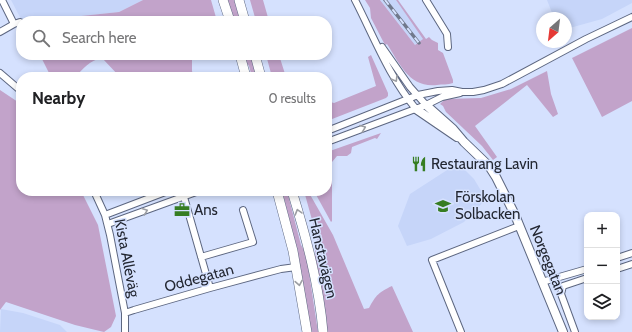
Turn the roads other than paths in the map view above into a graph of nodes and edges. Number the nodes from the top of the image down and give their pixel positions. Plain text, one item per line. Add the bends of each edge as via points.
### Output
1 (2, 0) edge
2 (223, 0) edge
3 (239, 0) edge
4 (355, 0) edge
5 (426, 0) edge
6 (228, 16) edge
7 (244, 16) edge
8 (632, 17) edge
9 (14, 24) joint
10 (0, 32) edge
11 (372, 33) junction
12 (448, 47) dead end
13 (241, 60) edge
14 (256, 60) edge
15 (245, 72) edge
16 (260, 72) edge
17 (0, 73) edge
18 (16, 87) edge
19 (462, 92) junction
20 (418, 95) junction
21 (408, 99) junction
22 (426, 104) junction
23 (416, 108) junction
24 (332, 129) edge
25 (332, 140) edge
26 (464, 142) junction
27 (96, 196) edge
28 (155, 196) edge
29 (278, 196) edge
30 (293, 196) edge
31 (184, 197) joint
32 (243, 210) dead end
33 (105, 215) junction
34 (108, 224) junction
35 (519, 226) junction
36 (632, 253) edge
37 (201, 257) junction
38 (620, 257) edge
39 (632, 264) edge
40 (296, 267) junction
41 (620, 268) edge
42 (584, 270) edge
43 (574, 273) junction
44 (584, 279) edge
45 (578, 281) junction
46 (542, 282) junction
47 (210, 288) junction
48 (125, 313) junction
49 (125, 332) edge
50 (307, 332) edge
51 (323, 332) edge
52 (461, 332) edge
53 (563, 332) edge
54 (575, 332) edge

1 - 9 street
2 - 6 main road
3 - 7 main road
4 - 11 street
5 - 12 street via 447,34
8 - 19 street via 502,84 484,90
9 - 10 street
11 - 20 street, Norgegatan
11 -> 21 street, Norgegatan via 387,65
13 - 15 main road
14 - 16 main road
17 - 18 street
19 - 20 street via 452,90
19 - 22 street via 442,96
20 - 21 street
20 - 22 street, Norgegatan
21 - 23 street, Norgegatan
21 - 24 street
22 - 23 street
22 - 26 street, Norgegatan via 453,128
25 -> 23 street
23 - 26 street, Norgegatan
26 - 35 street, Norgegatan via 489,166 508,199
27 - 33 street, Kista Alléväg
28 - 33 street
29 - 40 main road, Hanstavägen
51 -> 30 main road, Hanstavägen via 309,249
34 -> 31 street
31 - 37 street
32 - 37 street via 253,242
33 - 34 street, Kista Alléväg
34 - 48 street, Kista Alléväg
35 - 46 street, Norgegatan
35 - 52 street via 432,260
36 - 38 street
37 - 47 street
39 - 41 street
40 - 47 street, Oddegatan
40 -> 50 main road, Hanstavägen
42 - 43 street
43 - 45 street
43 - 46 street
44 - 45 street
45 - 54 street via 564,286 561,294
46 - 53 street, Norgegatan
47 - 48 street, Oddegatan
48 - 49 street, Kista Alléväg

